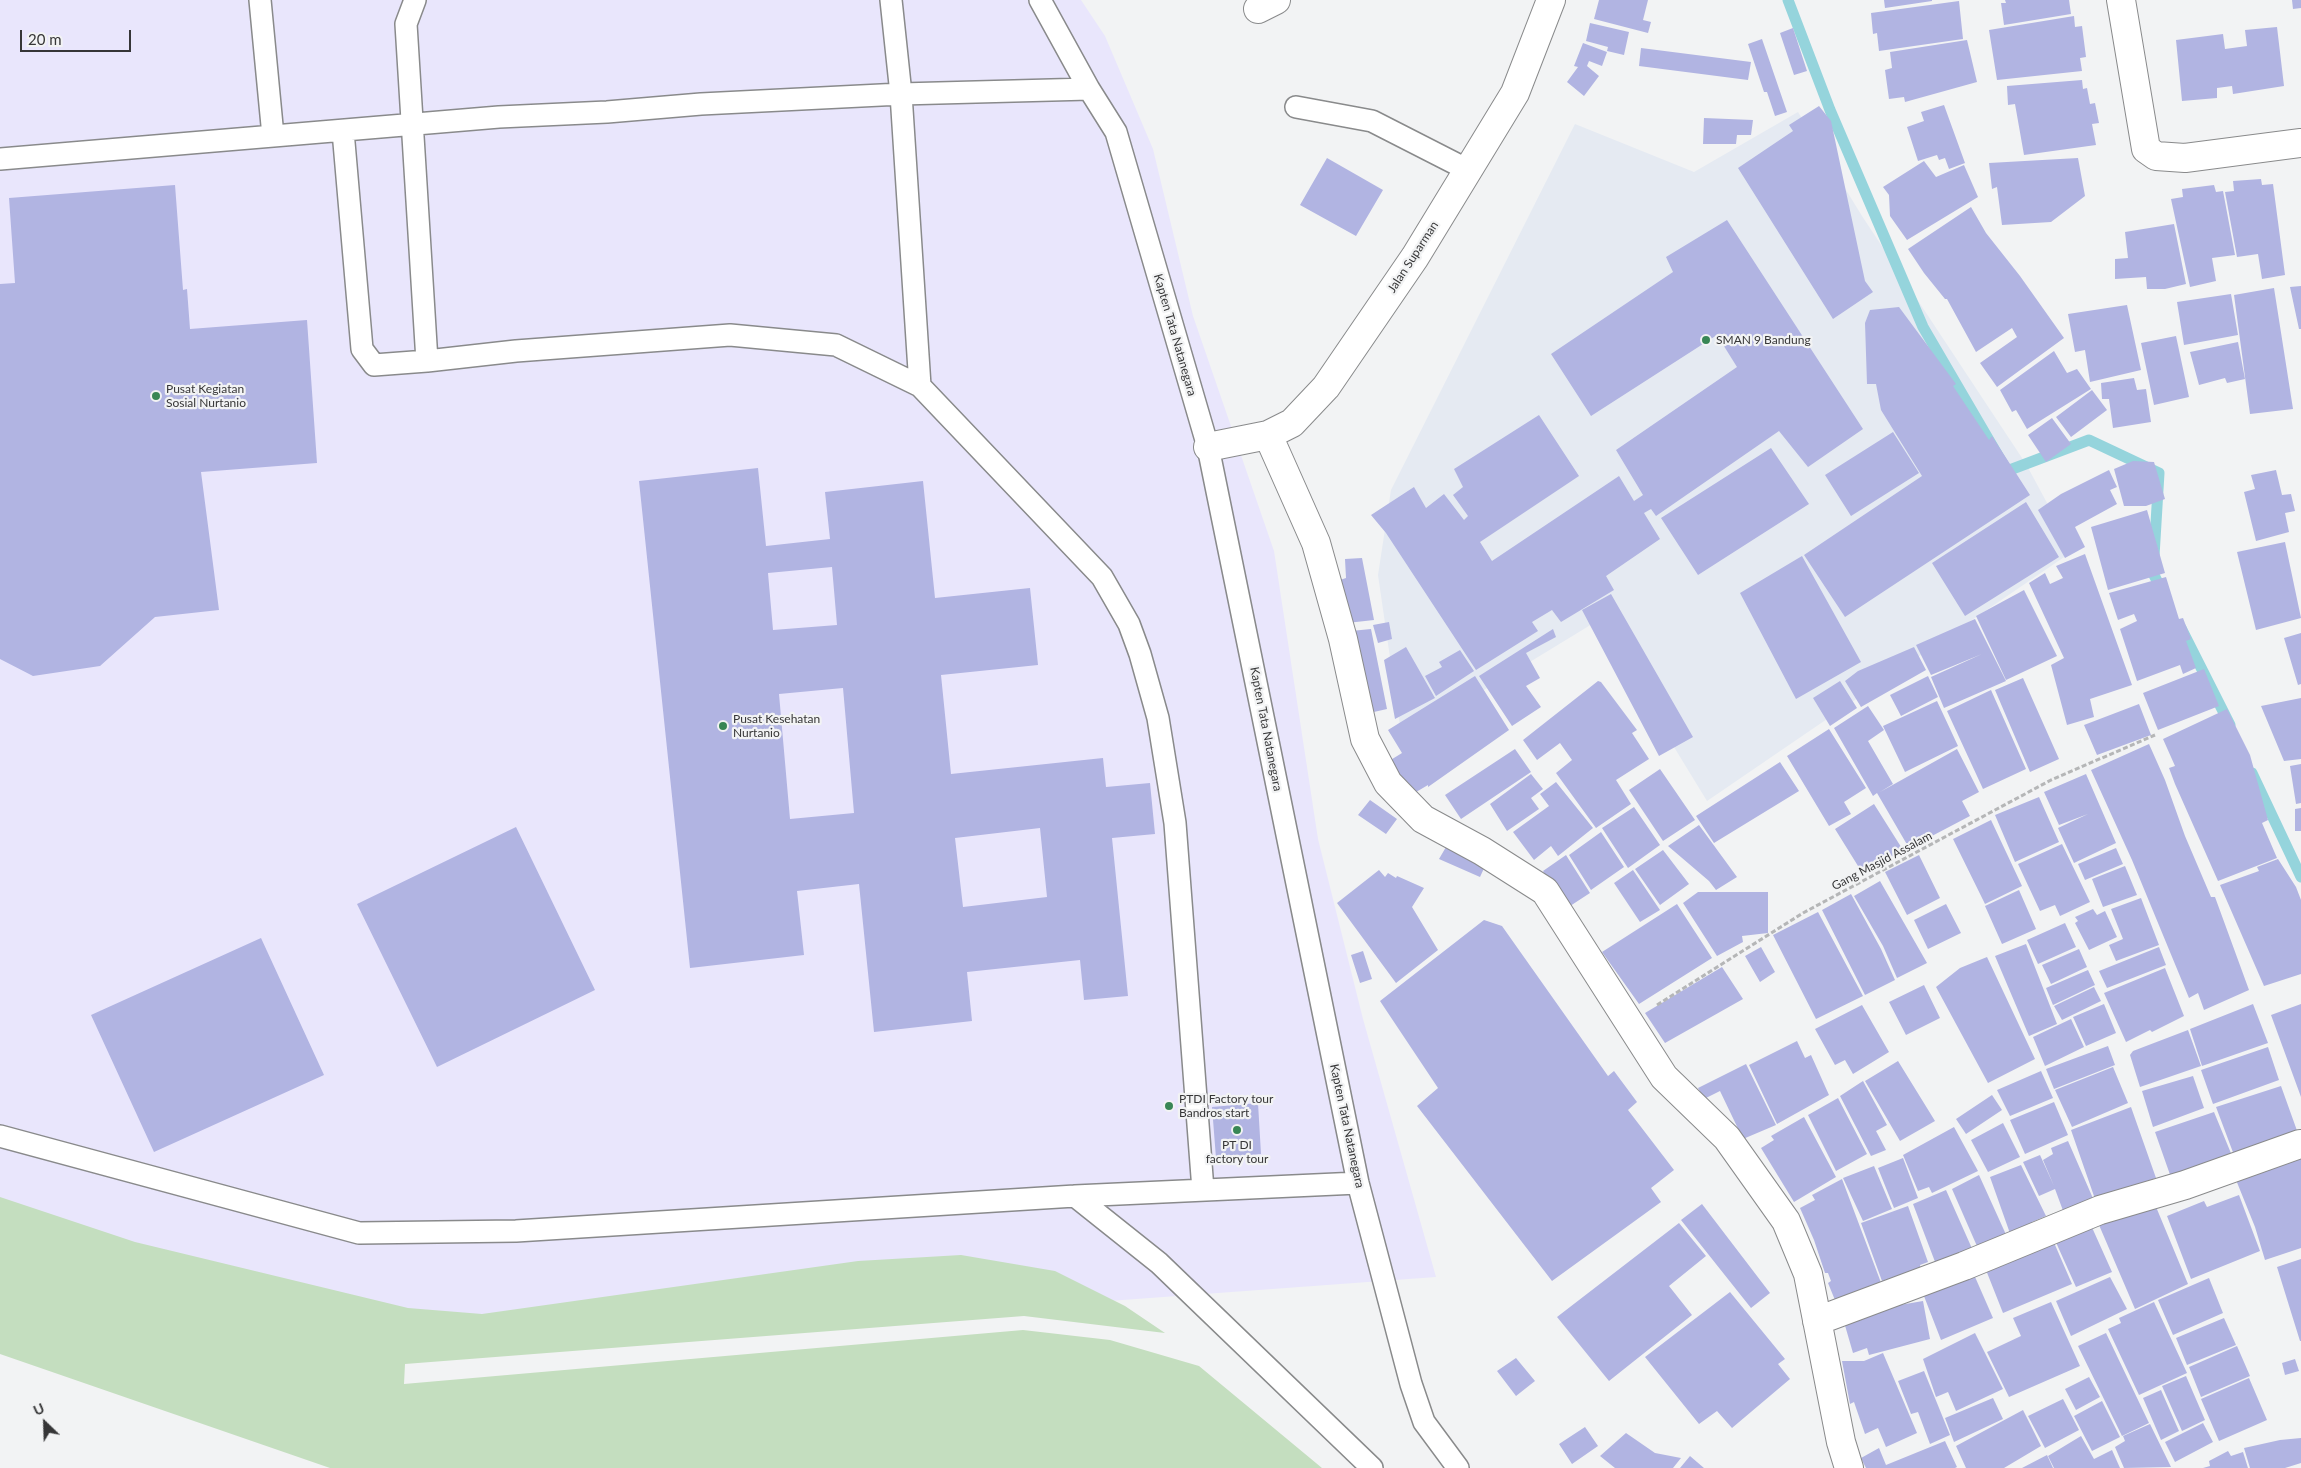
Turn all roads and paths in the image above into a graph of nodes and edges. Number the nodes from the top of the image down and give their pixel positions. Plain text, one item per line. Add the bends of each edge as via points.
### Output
1 (260, 0) edge
2 (415, 0) edge
3 (892, 0) edge
4 (1040, 0) edge
5 (1552, 0) edge
6 (2120, 0) edge
7 (1089, 89) junction
8 (901, 94) junction
9 (1296, 107) dead end
10 (412, 125) junction
11 (343, 131) junction
12 (274, 136) junction
13 (2301, 144) edge
14 (0, 159) edge
15 (1468, 170) junction
16 (428, 361) junction
17 (920, 386) junction
18 (1268, 435) junction
19 (1208, 447) junction
20 (2156, 735) dead end
21 (1629, 1023) junction
22 (0, 1136) edge
23 (2300, 1144) edge
24 (1358, 1183) junction
25 (1203, 1190) junction
26 (1076, 1196) junction
27 (1817, 1321) junction
28 (1372, 1468) edge
29 (1458, 1468) edge
30 (1849, 1468) edge

1 - 12 lane
2 - 10 lane via 406,24
3 - 8 lane
4 - 7 lane, Kapten Tata Natanegara
5 - 15 street, Jalan Suparman via 1515,93
6 - 13 street via 2146,149 2156,156 2185,158
7 - 8 lane
7 - 19 lane, Kapten Tata Natanegara via 1116,132
8 - 10 lane via 701,104
8 - 17 lane
9 - 15 lane via 1372,121
10 - 11 lane
10 - 16 lane
11 - 12 lane
11 - 16 lane via 362,349 374,366
12 - 14 lane
15 - 18 street, Jalan Suparman via 1415,257 1326,386 1292,423
16 - 17 lane via 730,335 836,346
17 - 25 lane via 1102,577 1129,624 1140,654 1158,718 1175,823
18 - 19 street, Jalan Suparman
18 - 21 street via 1316,543 1365,739 1388,783 1423,819 1545,891
19 - 24 lane, Kapten Tata Natanegara
20 - 21 path, Gang Masjid Assalam via 2051,780 1803,913
21 - 27 street via 1664,1077 1727,1138 1786,1221 1808,1274
22 - 26 lane via 359,1233 526,1230
23 - 27 street via 2185,1185 2100,1210
24 - 25 lane
24 - 29 lane, Kapten Tata Natanegara via 1414,1394 1424,1422
25 - 26 lane
26 - 28 lane via 1159,1263
27 - 30 street

